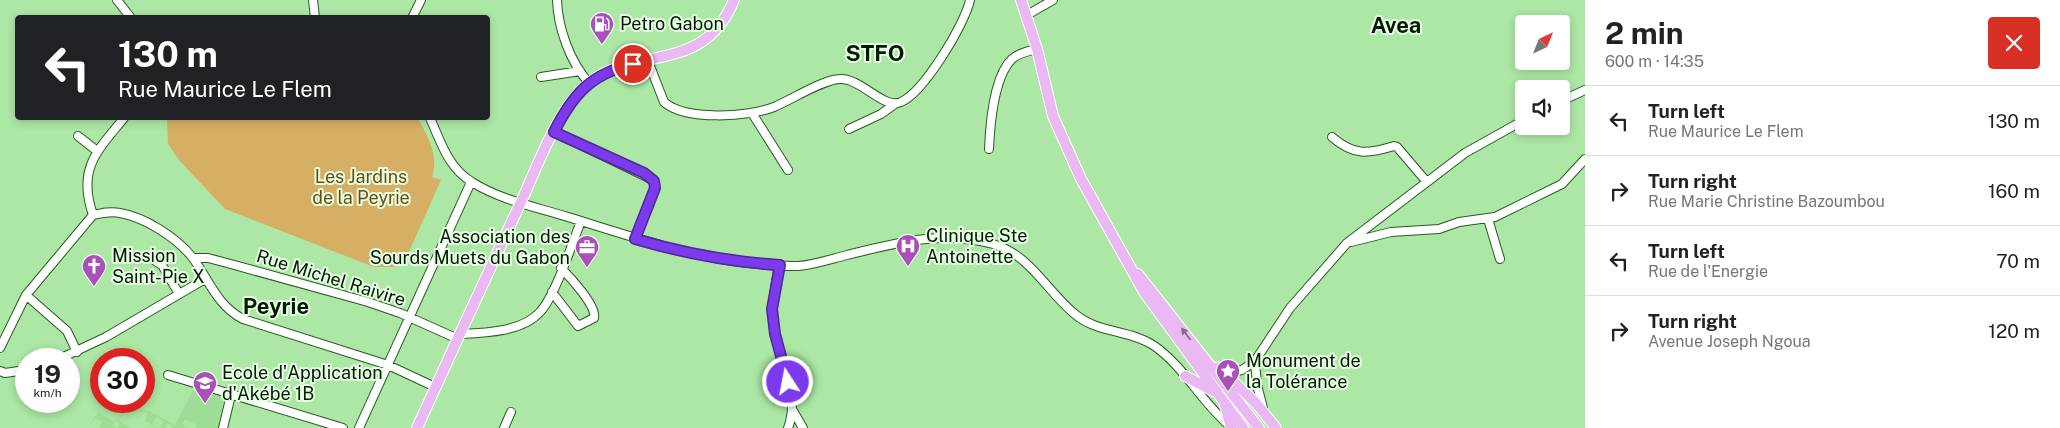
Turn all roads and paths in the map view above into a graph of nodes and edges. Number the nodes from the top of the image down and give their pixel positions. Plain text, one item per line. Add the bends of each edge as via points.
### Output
1 (118, 0) edge
2 (313, 0) edge
3 (421, 0) edge
4 (558, 0) edge
5 (734, 0) edge
6 (970, 0) edge
7 (1021, 0) edge
8 (1053, 0) edge
9 (129, 15) edge
10 (315, 15) edge
11 (414, 15) edge
12 (1027, 15) junction
13 (1037, 49) junction
14 (648, 61) junction
15 (580, 71) junction
16 (541, 77) dead end
17 (589, 83) junction
18 (1585, 90) edge
19 (1570, 97) edge
20 (895, 104) junction
21 (752, 113) junction
22 (122, 120) edge
23 (431, 120) edge
24 (1515, 125) edge
25 (849, 129) dead end
26 (554, 132) junction
27 (78, 136) dead end
28 (1332, 137) dead end
29 (989, 149) dead end
30 (97, 151) junction
31 (1585, 159) edge
32 (788, 170) dead end
33 (471, 182) junction
34 (1426, 182) junction
35 (521, 203) junction
36 (93, 215) junction
37 (1488, 219) junction
38 (582, 221) junction
39 (635, 239) junction
40 (1346, 243) junction
41 (193, 258) junction
42 (1500, 259) dead end
43 (154, 260) dead end
44 (780, 265) junction
45 (1129, 265) junction
46 (561, 268) junction
47 (205, 279) junction
48 (552, 292) junction
49 (179, 294) junction
50 (26, 295) junction
51 (409, 317) junction
52 (459, 337) junction
53 (0, 348) edge
54 (75, 348) edge
55 (80, 350) edge
56 (1200, 353) junction
57 (1256, 361) junction
58 (388, 365) junction
59 (0, 371) edge
60 (1223, 371) junction
61 (15, 372) edge
62 (168, 375) dead end
63 (1185, 376) junction
64 (436, 387) junction
65 (228, 394) junction
66 (1224, 398) junction
67 (1239, 400) junction
68 (1256, 402) junction
69 (792, 409) junction
70 (1264, 411) junction
71 (511, 412) dead end
72 (1230, 427) edge
73 (223, 428) edge
74 (343, 428) edge
75 (359, 428) edge
76 (417, 428) edge
77 (504, 428) edge
78 (788, 428) edge
79 (803, 428) edge
80 (1243, 428) edge
81 (1258, 428) edge
82 (1276, 428) edge

1 - 9 street
2 - 10 street
3 - 11 street
4 - 15 street via 561,25
5 - 14 main road via 721,22 697,45
6 - 20 street via 965,16 936,66 913,93
7 - 12 main road
8 - 12 street
12 - 13 main road
13 - 29 street via 1015,56 1004,71 997,92
13 - 45 main road via 1053,116 1081,179
14 - 17 main road via 608,71
14 - 21 street via 664,102 669,106 701,114
15 - 16 street
15 - 17 street
17 - 26 main road via 570,104
18 - 19 street
20 - 21 street via 857,82 840,79
20 - 25 street
21 - 32 street
22 - 30 street
23 - 33 street via 451,164
24 - 34 street via 1482,142
26 - 35 main road
26 - 39 street via 644,173 655,183
27 - 30 street
28 - 34 street via 1352,150 1369,153 1397,147
30 - 36 street via 86,180
31 - 37 street via 1562,184
33 - 35 street
33 - 51 street
34 - 40 street
35 - 38 street
35 - 52 main road
36 - 41 street via 111,212 136,218 171,238
36 - 50 street
37 - 40 street via 1391,232
37 - 42 street
38 - 39 street
38 - 46 street
39 - 44 street via 695,255
40 - 57 street via 1290,308
41 - 47 street
41 - 51 street, Rue Michel Raivire via 208,258 264,273
43 - 49 street via 162,265
44 - 63 street via 811,264 925,238 993,244 1021,257 1078,317 1151,344
44 - 69 street via 772,309
56 -> 45 main road via 1150,287
45 - 66 main road via 1144,292
46 - 48 street
46 - 48 street via 580,289 594,318 578,326
47 - 49 street
47 - 58 street via 226,307 243,319
48 - 52 street via 540,312 528,321
49 - 55 street
50 - 53 street
50 - 54 street via 67,331
51 - 52 street, Rue Michel Raivire
51 - 58 street
52 - 64 main road
56 - 60 main road
56 - 67 main road
57 - 60 street via 1242,370
57 - 70 street via 1257,385
58 - 64 street
58 - 75 street
59 - 61 street
60 - 68 main road
62 - 65 street
63 - 66 main road
63 - 72 street
64 - 76 main road
65 - 73 street
65 - 74 street
66 - 67 main road
66 - 72 main road
66 - 80 main road
67 - 68 main road
67 - 81 main road
68 - 70 main road
69 - 78 street
69 - 79 street
70 - 82 main road
71 - 77 street

